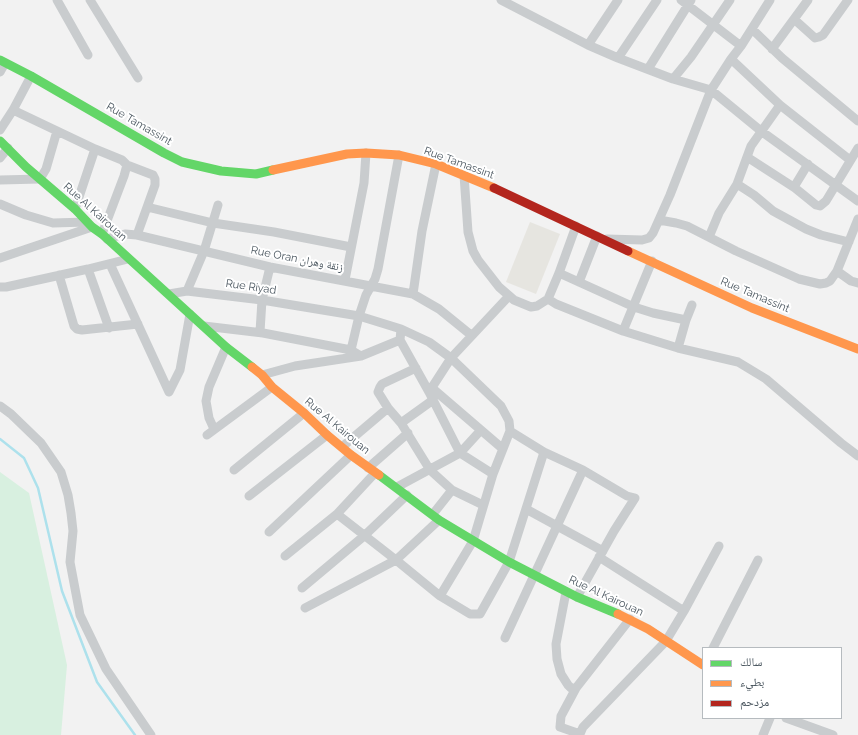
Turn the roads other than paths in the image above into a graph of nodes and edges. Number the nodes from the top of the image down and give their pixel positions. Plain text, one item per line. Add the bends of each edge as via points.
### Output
1 (57, 0) edge
2 (90, 0) edge
3 (501, 0) edge
4 (618, 0) edge
5 (657, 0) edge
6 (730, 0) edge
7 (770, 0) edge
8 (808, 0) edge
9 (848, 0) edge
10 (686, 2) edge
11 (795, 20) junction
12 (713, 24) junction
13 (752, 29) junction
14 (588, 45) junction
15 (741, 46) junction
16 (772, 49) junction
17 (88, 55) dead end
18 (618, 58) junction
19 (731, 59) junction
20 (2, 62) edge
21 (648, 69) junction
22 (0, 72) edge
23 (31, 76) junction
24 (138, 78) dead end
25 (673, 79) junction
26 (711, 90) junction
27 (780, 105) junction
28 (13, 110) junction
29 (858, 121) edge
30 (0, 130) edge
31 (57, 131) junction
32 (761, 131) junction
33 (0, 141) edge
34 (8, 148) junction
35 (858, 148) edge
36 (95, 149) junction
37 (366, 153) junction
38 (399, 155) junction
39 (747, 156) junction
40 (0, 158) edge
41 (850, 160) junction
42 (436, 164) junction
43 (808, 164) junction
44 (127, 165) junction
45 (464, 175) junction
46 (40, 179) junction
47 (0, 180) edge
48 (737, 184) junction
49 (836, 184) junction
50 (794, 187) junction
51 (858, 201) edge
52 (0, 205) edge
53 (218, 205) dead end
54 (147, 207) junction
55 (75, 209) junction
56 (858, 219) edge
57 (659, 220) junction
58 (213, 223) junction
59 (90, 224) junction
60 (576, 226) junction
61 (137, 235) junction
62 (105, 236) junction
63 (600, 237) junction
64 (709, 238) junction
65 (849, 242) junction
66 (351, 247) junction
67 (204, 251) junction
68 (0, 258) edge
69 (128, 259) junction
70 (652, 261) junction
71 (110, 264) junction
72 (270, 267) junction
73 (88, 270) junction
74 (838, 271) junction
75 (559, 273) junction
76 (59, 275) junction
77 (345, 280) junction
78 (579, 282) junction
79 (858, 283) edge
80 (0, 287) edge
81 (371, 287) junction
82 (187, 290) junction
83 (169, 294) junction
84 (413, 294) junction
85 (509, 296) junction
86 (548, 299) junction
87 (262, 300) junction
88 (692, 305) dead end
89 (634, 307) junction
90 (190, 314) junction
91 (359, 316) junction
92 (686, 320) junction
93 (138, 324) junction
94 (204, 326) junction
95 (109, 328) junction
96 (401, 329) junction
97 (623, 331) junction
98 (260, 332) junction
99 (471, 335) junction
100 (400, 340) junction
101 (226, 348) junction
102 (678, 348) junction
103 (351, 350) junction
104 (858, 350) edge
105 (360, 356) junction
106 (451, 358) junction
107 (416, 368) junction
108 (262, 375) junction
109 (272, 387) junction
110 (431, 393) junction
111 (0, 406) edge
112 (388, 408) junction
113 (304, 413) junction
114 (401, 423) junction
115 (481, 430) junction
116 (510, 431) junction
117 (408, 433) junction
118 (327, 435) junction
119 (342, 447) junction
120 (503, 448) junction
121 (544, 452) junction
122 (460, 453) junction
123 (351, 455) junction
124 (858, 456) edge
125 (234, 470) dead end
126 (372, 470) junction
127 (430, 470) junction
128 (583, 470) junction
129 (493, 474) junction
130 (397, 487) junction
131 (452, 490) junction
132 (407, 495) junction
133 (249, 496) dead end
134 (483, 505) junction
135 (526, 509) junction
136 (337, 514) junction
137 (436, 517) junction
138 (557, 525) junction
139 (269, 532) dead end
140 (364, 536) junction
141 (473, 541) junction
142 (719, 546) dead end
143 (601, 554) junction
144 (285, 556) dead end
145 (396, 560) junction
146 (758, 560) dead end
147 (509, 562) junction
148 (535, 575) junction
149 (302, 588) dead end
150 (566, 592) junction
151 (440, 596) junction
152 (577, 597) junction
153 (305, 608) dead end
154 (684, 611) junction
155 (630, 620) junction
156 (506, 638) dead end
157 (666, 641) junction
158 (714, 647) edge
159 (702, 664) edge
160 (576, 688) junction
161 (770, 719) edge
162 (789, 719) edge
163 (580, 734) edge
164 (150, 735) edge
165 (763, 735) edge
166 (833, 735) edge

1 - 17 street
2 - 24 street
3 - 14 street
4 - 14 street
5 - 18 street
6 - 12 street
7 - 13 street
8 - 11 street
9 - 11 street via 819,37 815,38
10 - 12 street
10 - 21 street
11 - 16 street
12 - 15 street
12 - 25 street via 691,58
13 - 15 street
13 - 16 street
14 - 18 street
15 - 19 street
16 - 29 street
18 - 21 street
19 - 26 street
19 - 27 street
20 - 22 street
20 - 23 main road, Rue Tamassint
21 - 25 street
23 - 28 street
23 - 37 main road, Rue Tamassint via 182,162 256,174 347,154
25 - 26 street
26 - 32 street
26 - 57 street
27 - 32 street
27 - 41 street
28 - 30 street
28 - 31 street
31 - 36 street
31 - 46 street via 46,169
32 - 39 street
32 - 43 street
33 - 34 main road, Rue Al Kairouan
34 - 40 street
34 - 46 main road, Rue Al Kairouan
35 - 41 street
36 - 44 street via 122,160
36 - 55 street
37 - 38 main road, Rue Tamassint
37 - 66 street via 364,183
38 - 42 main road, Rue Tamassint
38 - 81 street via 378,269
39 - 48 street
39 - 50 street
41 - 49 street
42 - 45 main road, Rue Tamassint
42 - 84 street via 422,231
43 - 49 street
43 - 50 street
44 - 54 street via 153,175 155,179
44 - 62 street
45 - 60 main road, Rue Tamassint
45 - 85 street via 468,232 473,251 485,270
46 - 47 street
46 - 55 main road, Rue Al Kairouan
48 - 64 street via 719,213
48 - 65 street via 773,211 806,229
49 - 50 street via 820,206
49 - 51 street
52 - 59 street via 53,222
53 - 58 street
54 - 58 street
54 - 61 street
55 - 59 main road, Rue Al Kairouan
56 - 65 street
57 - 63 street via 649,238 642,240
57 - 64 street via 687,226
58 - 66 street
58 - 67 street
59 - 62 main road, Rue Al Kairouan
59 - 68 street
60 - 63 main road, Rue Tamassint
60 - 75 street
61 - 62 street, Rue Oran زنقة وهران
61 - 67 street, Rue Oran زنقة وهران
62 - 69 main road, Rue Al Kairouan
63 - 70 main road, Rue Tamassint
63 - 78 street
64 - 74 street via 799,279 826,283
65 - 74 street
66 - 77 street
67 - 72 street, Rue Oran زنقة وهران
67 - 82 street
69 - 71 street
69 - 83 main road, Rue Al Kairouan
70 - 89 street
70 - 104 main road, Rue Tamassint via 752,308
71 - 73 street
71 - 93 street
72 - 77 street, Rue Oran زنقة وهران
72 - 87 street
73 - 76 street
73 - 95 street
74 - 79 street
75 - 78 street
75 - 86 street
76 - 80 street via 6,288
76 - 95 street via 74,326 82,330
77 - 81 street, Rue Oran زنقة وهران
78 - 89 street
81 - 84 street, Rue Oran زنقة وهران
81 - 91 street
82 - 83 street, Rue Riyad
82 - 87 street, Rue Riyad
83 - 90 main road, Rue Al Kairouan
84 - 99 street, Rue Oran زنقة وهران via 439,309
85 - 86 street via 531,307
85 - 99 street
86 - 97 street
87 - 91 street, Rue Riyad
87 - 98 street
88 - 92 street
89 - 92 street
89 - 97 street
90 - 93 street via 180,370 169,392
90 - 94 main road, Rue Al Kairouan
91 - 96 street, Rue Riyad
91 - 103 street
92 - 102 street
93 - 95 street
94 - 98 street
94 - 101 main road, Rue Al Kairouan
96 - 100 street
96 - 106 street, Rue Riyad via 429,342
97 - 102 street
98 - 103 street
99 - 106 street
100 - 105 street
100 - 107 street
101 - 108 main road, Rue Al Kairouan
101 - 109 street via 206,401 211,432
102 - 124 street via 738,362 756,372
103 - 105 street
105 - 108 street via 295,366
106 - 110 street
106 - 116 street, Rue Riyad via 501,406 509,421
107 - 110 street
107 - 112 street via 380,387 378,392
108 - 109 main road, Rue Al Kairouan
109 - 113 main road, Rue Al Kairouan
110 - 114 street
110 - 115 street
110 - 122 street
111 - 164 street via 41,443 61,472 71,514 70,562 80,615 106,668
112 - 114 street
112 - 119 street
113 - 118 main road, Rue Al Kairouan
113 - 125 street
114 - 117 street
115 - 120 street
115 - 122 street
116 - 120 street
116 - 121 street
117 - 126 street
117 - 127 street
118 - 119 main road, Rue Al Kairouan
118 - 133 street
119 - 123 main road, Rue Al Kairouan
120 - 129 street
121 - 128 street
121 - 135 street
122 - 127 street
122 - 129 street
123 - 126 main road, Rue Al Kairouan
123 - 139 street
126 - 130 main road, Rue Al Kairouan
126 - 136 street
127 - 130 street
127 - 131 street
128 - 138 street
128 - 143 street via 627,496 635,498
129 - 134 street
130 - 132 main road, Rue Al Kairouan
131 - 134 street
131 - 137 street
132 - 137 main road, Rue Al Kairouan
132 - 140 street
134 - 141 street
135 - 138 street
135 - 147 street
136 - 140 street
136 - 144 street
137 - 141 main road, Rue Al Kairouan
137 - 145 street
138 - 143 street
138 - 148 street
140 - 145 street
140 - 149 street
141 - 147 main road, Rue Al Kairouan
141 - 151 street
142 - 154 street
143 - 152 street
143 - 154 street
145 - 151 street
145 - 153 street
146 - 158 street
147 - 148 main road, Rue Al Kairouan
147 - 151 street via 480,614 470,614
148 - 150 main road, Rue Al Kairouan
148 - 156 street
150 - 152 main road, Rue Al Kairouan
150 - 160 street via 556,644 557,658 561,674 568,685
152 - 155 main road, Rue Al Kairouan
154 - 157 street
155 - 157 main road, Rue Al Kairouan
155 - 160 street
157 - 159 main road, Rue Al Kairouan
157 - 163 street via 583,727
160 - 163 street via 561,716 560,727
161 - 165 street
162 - 166 street

